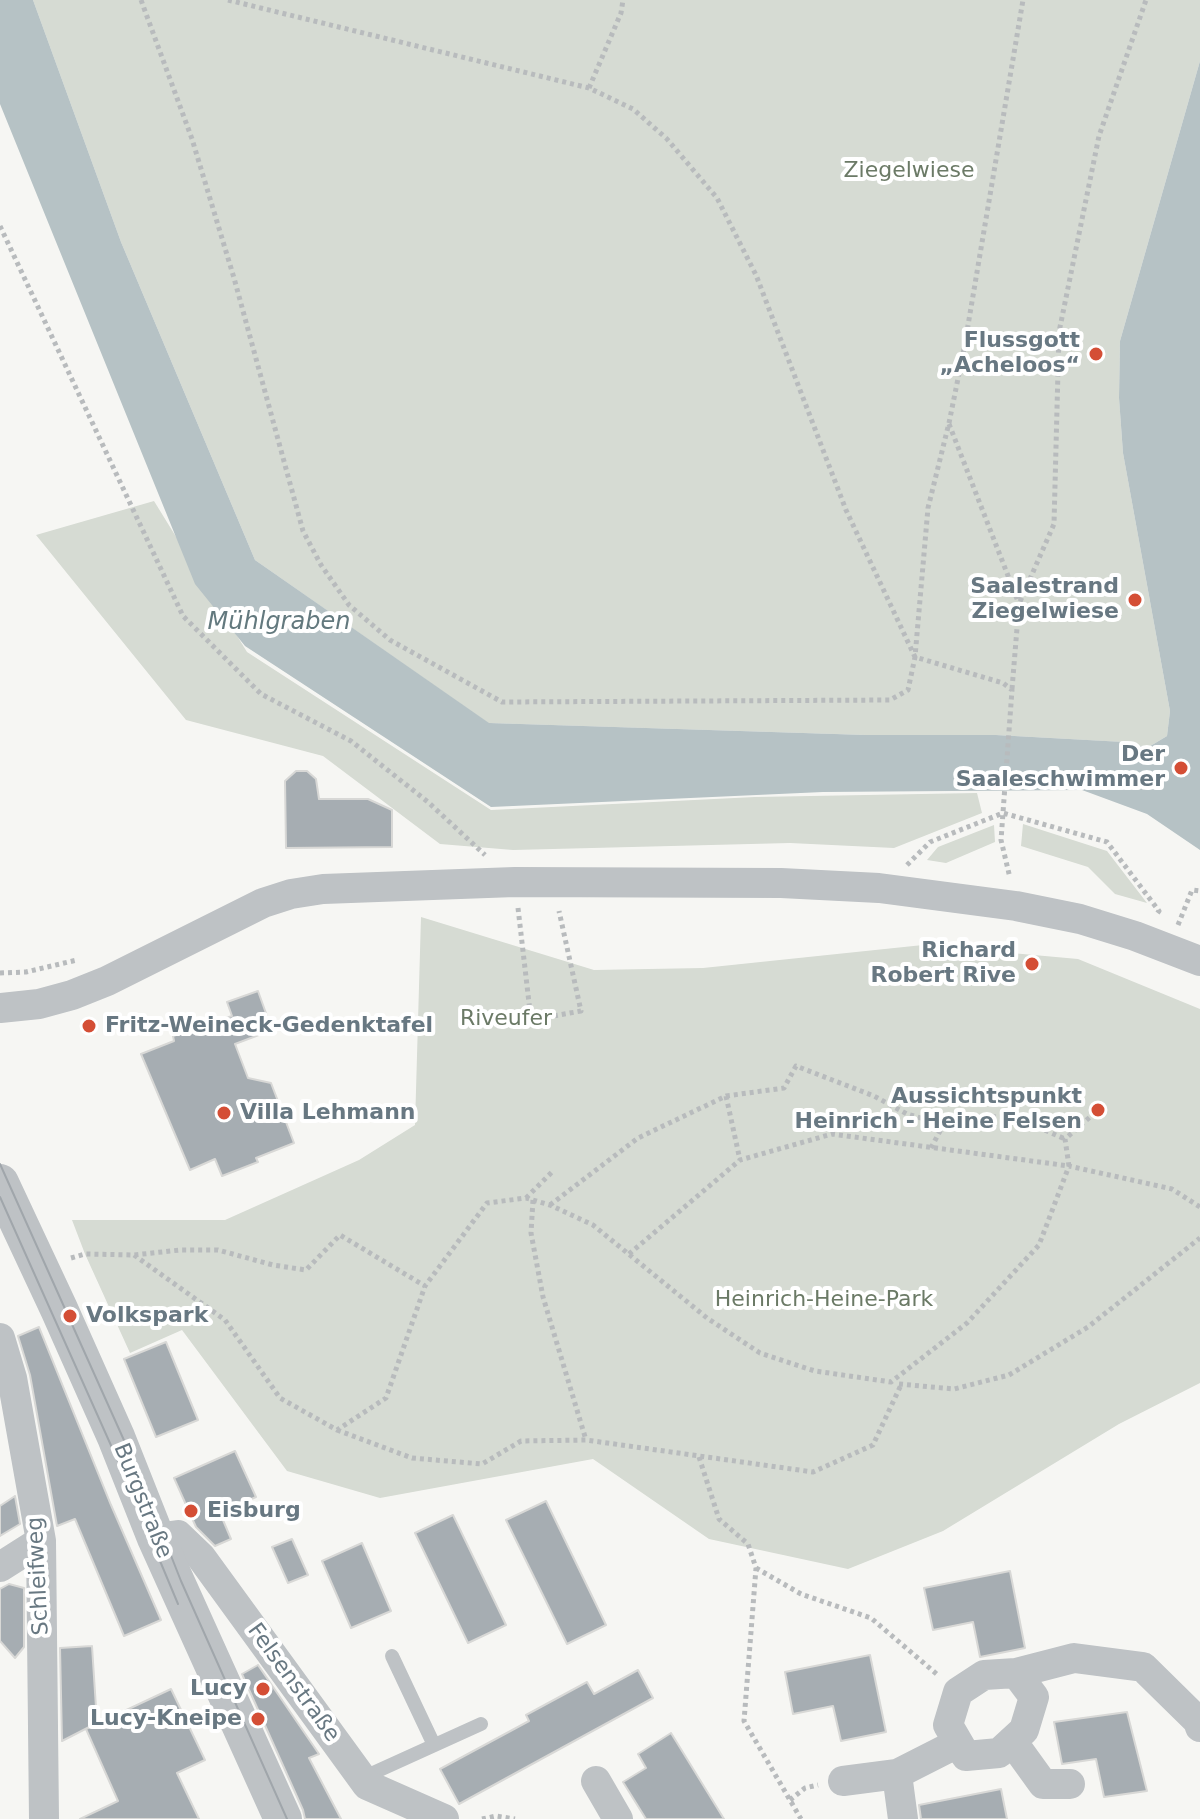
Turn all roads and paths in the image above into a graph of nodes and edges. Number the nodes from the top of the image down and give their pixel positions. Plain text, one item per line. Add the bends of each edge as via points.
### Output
1 (141, 0) edge
2 (228, 0) edge
3 (623, 0) edge
4 (1023, 0) edge
5 (1146, 0) edge
6 (246, 3) edge
7 (589, 88) junction
8 (0, 226) edge
9 (949, 423) junction
10 (1019, 604) junction
11 (915, 657) junction
12 (1012, 690) junction
13 (1003, 813) junction
14 (1001, 840) dead end
15 (515, 882) junction
16 (553, 882) junction
17 (879, 888) junction
18 (1200, 891) edge
19 (1186, 900) dead end
20 (1135, 936) junction
21 (1200, 961) edge
22 (0, 1008) edge
23 (726, 1096) junction
24 (1098, 1110) dead end
25 (942, 1124) junction
26 (1065, 1139) junction
27 (931, 1148) junction
28 (740, 1160) junction
29 (1069, 1166) junction
30 (553, 1171) dead end
31 (0, 1183) edge
32 (530, 1199) junction
33 (550, 1205) junction
34 (1200, 1207) edge
35 (1200, 1238) edge
36 (629, 1254) junction
37 (134, 1255) junction
38 (40, 1269) junction
39 (425, 1286) junction
40 (0, 1338) edge
41 (891, 1382) junction
42 (901, 1385) junction
43 (337, 1430) junction
44 (586, 1440) junction
45 (699, 1457) junction
46 (156, 1538) junction
47 (41, 1541) junction
48 (0, 1567) edge
49 (756, 1568) junction
50 (392, 1656) dead end
51 (1016, 1673) junction
52 (958, 1692) junction
53 (481, 1724) dead end
54 (1200, 1727) edge
55 (1012, 1741) junction
56 (958, 1743) junction
57 (434, 1745) junction
58 (897, 1774) junction
59 (362, 1778) junction
60 (596, 1781) dead end
61 (843, 1781) dead end
62 (1070, 1784) dead end
63 (805, 1788) dead end
64 (790, 1800) junction
65 (44, 1819) edge
66 (283, 1819) edge
67 (444, 1819) edge
68 (482, 1819) edge
69 (515, 1819) edge
70 (618, 1819) edge
71 (801, 1819) edge
72 (903, 1819) edge

1 - 11 path via 226,250 303,531 349,605 390,640 502,702 890,700 908,690
2 - 6 path
3 - 7 path
4 - 9 path
5 - 10 path via 1099,136 1059,332 1054,524
6 - 7 path
7 - 11 path via 633,109 667,139 717,198 756,275 846,510
8 - 15 path via 183,616 261,694 351,741
9 - 10 path
9 - 11 path via 928,508
10 - 12 path
11 - 12 path
12 - 13 path
13 - 14 path
13 - 17 path via 930,842
13 - 20 path via 1107,842 1159,911
15 - 16 street
15 - 16 path via 531,1020 581,1011
15 - 22 street via 291,894 84,990 39,1004
16 - 17 street
17 - 20 street via 1016,906
18 - 19 path via 1192,890
20 - 21 street
23 - 25 path via 784,1088 796,1066
23 - 28 path
23 - 33 path via 638,1138
24 - 26 path
25 - 26 path via 948,1116 1015,1117
25 - 27 path
26 - 29 path
27 - 28 path via 832,1134
27 - 29 path
28 - 36 path
29 - 34 path via 1172,1189
29 - 41 path via 1039,1245 967,1323
30 - 32 path
31 - 38 street, Burgstraße
32 - 33 path
32 - 39 path via 487,1203
32 - 44 path via 543,1297
33 - 36 path via 593,1225
35 - 42 path via 1088,1327 1009,1375 954,1389
36 - 41 path via 707,1318 760,1353 815,1371
37 - 38 path via 85,1254
37 - 39 path via 218,1250 306,1270 340,1235
37 - 43 path via 225,1320 280,1398
38 - 46 street, Burgstraße
39 - 43 path via 386,1398
40 - 47 street, Schleifweg
41 - 42 path
42 - 45 path via 873,1445 813,1472
43 - 44 path via 412,1458 482,1464 521,1441
44 - 45 path
45 - 49 path via 719,1519 748,1544
46 - 59 street, Felsenstraße via 178,1535 201,1557
46 - 66 street, Burgstraße
47 - 48 street
47 - 65 street, Schleifweg
49 - 52 path via 801,1594 871,1618
49 - 64 path via 744,1721
50 - 57 lane
51 - 52 street via 984,1675
51 - 54 street via 1074,1658 1143,1667
51 - 55 street via 1034,1697 1024,1730
52 - 56 street via 948,1725
53 - 57 lane
55 - 56 street via 999,1753 966,1756
55 - 62 street via 1043,1784
56 - 58 street
57 - 59 lane
58 - 61 street
58 - 72 street
59 - 67 street, Felsenstraße via 367,1785
60 - 70 street
63 - 64 path
64 - 71 path
68 - 69 path

